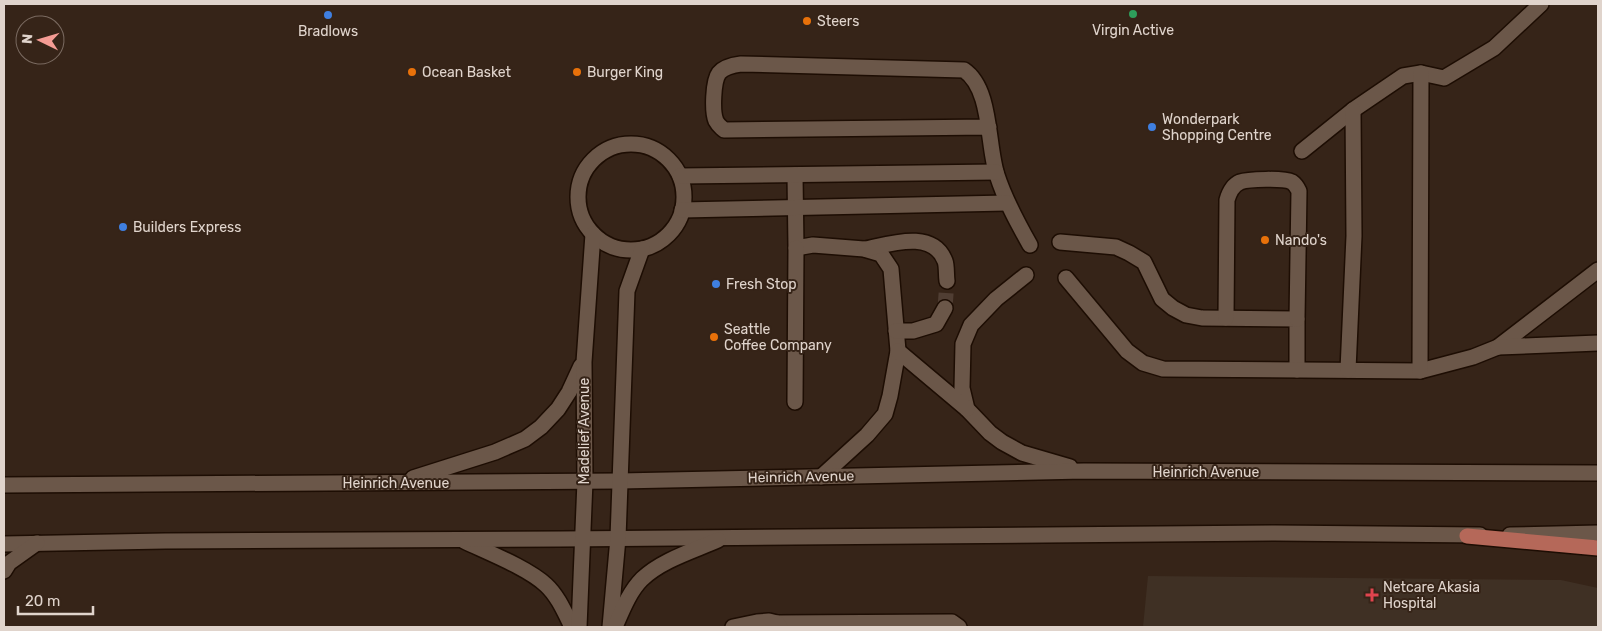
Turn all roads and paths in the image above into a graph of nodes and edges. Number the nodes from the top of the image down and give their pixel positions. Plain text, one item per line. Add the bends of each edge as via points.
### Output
1 (1541, 4) edge
2 (1421, 73) junction
3 (1353, 110) junction
4 (989, 127) junction
5 (1302, 151) dead end
6 (996, 172) junction
7 (795, 175) junction
8 (680, 176) junction
9 (1007, 203) junction
10 (796, 208) junction
11 (682, 210) junction
12 (593, 234) junction
13 (1060, 242) dead end
14 (1030, 245) dead end
15 (796, 248) junction
16 (642, 249) junction
17 (864, 249) junction
18 (1598, 270) edge
19 (1026, 275) dead end
20 (1066, 278) dead end
21 (947, 281) tunnel mouth
22 (945, 308) tunnel mouth
23 (1226, 318) junction
24 (1297, 319) junction
25 (896, 331) junction
26 (1598, 343) edge
27 (1498, 347) junction
28 (898, 352) junction
29 (584, 362) junction
30 (1297, 370) junction
31 (1348, 370) junction
32 (1420, 371) junction
33 (795, 402) dead end
34 (967, 409) junction
35 (1084, 471) junction
36 (1598, 473) edge
37 (821, 477) junction
38 (585, 481) junction
39 (620, 482) junction
40 (397, 483) junction
41 (4, 485) edge
42 (1598, 533) edge
43 (1467, 536) junction
44 (618, 538) junction
45 (724, 538) junction
46 (583, 539) junction
47 (460, 540) junction
48 (37, 543) junction
49 (4, 544) edge
50 (1598, 548) edge
51 (4, 571) edge
52 (779, 625) edge
53 (572, 627) edge
54 (579, 627) edge
55 (610, 627) edge
56 (615, 627) edge
57 (733, 627) edge
58 (960, 627) edge

1 - 2 street via 1494,48 1444,78
2 - 3 street via 1403,76
2 - 32 street
3 - 5 street
3 - 31 street via 1354,236
4 - 4 street via 724,130 716,121 713,110 716,79 725,68 741,64 964,70 979,86
4 - 6 street
6 - 7 street
6 - 9 street
7 - 8 street
7 - 10 street
8 - 11 street via 684,193
8 - 12 street via 671,162 644,145 627,143 597,156 579,185 578,203 582,222
9 - 10 street
9 - 14 street
10 - 11 street
10 - 15 street
11 - 16 street via 676,225 666,236
12 - 16 street via 607,245 624,250
12 - 29 street, Madelief Avenue
13 - 23 street via 1116,247 1144,262 1162,299 1173,308 1186,315
15 - 17 street
15 - 33 street
16 - 39 street via 627,291
17 - 21 street via 904,241 926,242 936,248 945,261
17 - 25 street via 881,254 891,269
18 - 27 street
19 - 34 street via 971,325 964,344 962,364 962,388
20 - 30 street via 1127,351 1143,363 1163,369
22 - 25 street via 936,324 913,331
23 - 24 street
23 - 24 street via 1229,193 1246,180 1286,180 1297,186 1299,191
24 - 30 street
25 - 28 street
26 - 27 street
27 - 32 street
28 - 34 street
28 - 37 street via 885,414
29 - 38 street, Madelief Avenue
29 - 40 street via 558,409 524,439 495,452
30 - 31 street
31 - 32 street
34 - 35 street via 990,433 1022,453
35 - 36 street, Heinrich Avenue
35 - 37 street, Heinrich Avenue
37 - 39 street, Heinrich Avenue
38 - 39 street, Heinrich Avenue
38 - 40 street, Heinrich Avenue
38 - 46 street, Madelief Avenue
39 - 44 street
40 - 41 street, Heinrich Avenue
42 - 43 street
43 - 45 street via 1275,533
43 - 50 main road
44 - 45 street
44 - 46 street
44 - 55 street
45 - 56 street via 662,564 641,580
46 - 47 street
46 - 54 street, Madelief Avenue
47 - 48 street
47 - 53 street via 529,573 546,585 563,607
48 - 49 street
48 - 51 street via 9,563
52 - 57 street via 769,621
52 - 58 street via 952,622

